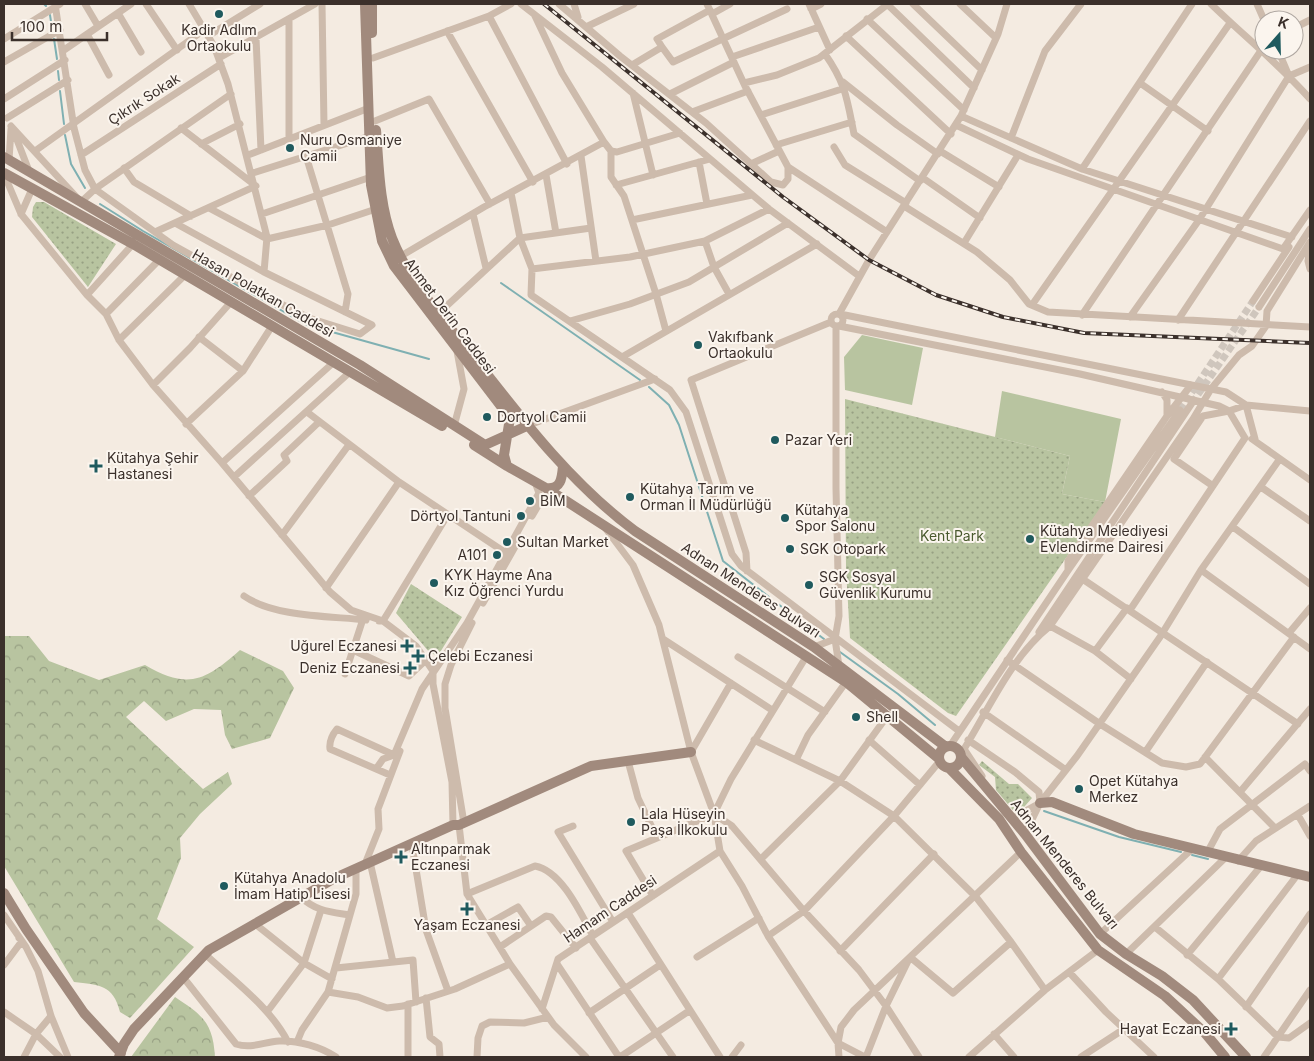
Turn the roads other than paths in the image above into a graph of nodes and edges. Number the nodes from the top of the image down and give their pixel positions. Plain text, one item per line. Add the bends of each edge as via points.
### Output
1 (85, 4) edge
2 (131, 4) edge
3 (146, 4) edge
4 (189, 4) edge
5 (260, 4) edge
6 (315, 4) edge
7 (322, 4) edge
8 (365, 4) edge
9 (372, 4) edge
10 (511, 4) edge
11 (522, 4) edge
12 (560, 4) edge
13 (574, 4) edge
14 (634, 4) edge
15 (730, 4) edge
16 (821, 4) edge
17 (887, 4) edge
18 (913, 4) edge
19 (960, 4) edge
20 (1006, 4) edge
21 (1082, 4) edge
22 (1192, 4) edge
23 (1211, 4) edge
24 (57, 5) edge
25 (810, 6) edge
26 (709, 9) edge
27 (787, 9) dead end
28 (118, 13) junction
29 (534, 13) junction
30 (489, 16) junction
31 (578, 17) junction
32 (289, 19) junction
33 (867, 19) junction
34 (1230, 23) junction
35 (98, 26) junction
36 (588, 26) junction
37 (819, 27) junction
38 (60, 30) junction
39 (447, 31) junction
40 (206, 33) junction
41 (87, 34) junction
42 (846, 36) junction
43 (256, 38) junction
44 (996, 38) junction
45 (4, 39) edge
46 (723, 39) junction
47 (1254, 46) edge
48 (662, 47) junction
49 (64, 50) junction
50 (177, 50) junction
51 (140, 52) dead end
52 (827, 52) junction
53 (1254, 56) edge
54 (373, 58) junction
55 (65, 60) junction
56 (733, 60) junction
57 (1270, 60) edge
58 (1282, 60) edge
59 (220, 61) junction
60 (4, 62) edge
61 (632, 65) junction
62 (1310, 67) edge
63 (982, 70) junction
64 (109, 75) dead end
65 (1289, 76) junction
66 (68, 80) junction
67 (744, 83) junction
68 (1140, 83) junction
69 (844, 85) junction
70 (974, 88) junction
71 (748, 91) junction
72 (231, 94) junction
73 (633, 94) junction
74 (670, 94) junction
75 (4, 99) edge
76 (1310, 99) edge
77 (1173, 106) junction
78 (368, 108) junction
79 (692, 112) junction
80 (963, 113) junction
81 (761, 115) junction
82 (5, 116) edge
83 (375, 121) junction
84 (1310, 121) edge
85 (852, 122) junction
86 (74, 123) junction
87 (240, 124) junction
88 (324, 125) junction
89 (956, 125) junction
90 (12, 126) junction
91 (181, 128) junction
92 (1208, 131) junction
93 (680, 133) junction
94 (951, 134) junction
95 (370, 136) junction
96 (1011, 138) junction
97 (289, 139) junction
98 (604, 142) junction
99 (201, 144) junction
100 (646, 144) junction
101 (834, 147) dead end
102 (778, 148) junction
103 (261, 150) junction
104 (35, 151) junction
105 (611, 151) junction
106 (939, 153) junction
107 (81, 155) junction
108 (248, 155) junction
109 (1018, 155) junction
110 (306, 156) junction
111 (580, 156) junction
112 (6, 158) edge
113 (710, 159) junction
114 (699, 162) junction
115 (567, 164) junction
116 (751, 164) junction
117 (788, 167) junction
118 (124, 168) junction
119 (1082, 169) junction
120 (29, 171) junction
121 (4, 173) edge
122 (253, 173) junction
123 (546, 175) junction
124 (653, 175) junction
125 (371, 177) junction
126 (922, 179) junction
127 (533, 182) junction
128 (1121, 182) junction
129 (616, 185) junction
130 (256, 186) junction
131 (999, 187) junction
132 (95, 188) junction
133 (32, 189) junction
134 (1114, 190) junction
135 (318, 194) junction
136 (510, 194) junction
137 (752, 195) junction
138 (1164, 196) junction
139 (80, 202) junction
140 (490, 204) junction
141 (707, 204) junction
142 (905, 204) junction
143 (1157, 205) junction
144 (209, 208) junction
145 (376, 209) junction
146 (769, 209) junction
147 (1205, 209) junction
148 (1310, 210) edge
149 (22, 214) junction
150 (262, 214) junction
151 (473, 214) junction
152 (191, 216) junction
153 (1310, 216) edge
154 (980, 218) junction
155 (632, 220) junction
156 (1199, 220) junction
157 (1244, 222) junction
158 (175, 223) junction
159 (788, 223) junction
160 (328, 225) junction
161 (591, 228) junction
162 (1310, 229) edge
163 (155, 232) junction
164 (887, 232) junction
165 (1237, 232) junction
166 (556, 233) junction
167 (1292, 236) junction
168 (520, 238) junction
169 (267, 240) junction
170 (704, 240) junction
171 (1310, 242) edge
172 (964, 243) junction
173 (133, 244) junction
174 (816, 244) junction
175 (1310, 249) edge
176 (643, 254) junction
177 (401, 256) junction
178 (159, 260) junction
179 (596, 261) junction
180 (714, 267) junction
181 (486, 268) junction
182 (532, 269) junction
183 (1310, 269) edge
184 (264, 272) junction
185 (184, 275) junction
186 (859, 276) junction
187 (656, 294) junction
188 (729, 294) junction
189 (87, 295) junction
190 (1253, 301) tunnel mouth
191 (231, 302) junction
192 (1032, 305) junction
193 (1259, 307) tunnel mouth
194 (345, 312) junction
195 (439, 313) junction
196 (106, 314) junction
197 (839, 314) junction
198 (1082, 314) junction
199 (1130, 317) junction
200 (1178, 320) junction
201 (570, 321) junction
202 (835, 325) junction
203 (272, 326) junction
204 (1266, 326) junction
205 (1310, 328) edge
206 (666, 331) junction
207 (199, 337) junction
208 (119, 340) junction
209 (455, 346) junction
210 (622, 356) junction
211 (334, 362) junction
212 (242, 371) junction
213 (350, 372) junction
214 (655, 379) junction
215 (1191, 384) junction
216 (153, 385) junction
217 (1211, 389) junction
218 (1162, 392) junction
219 (1182, 397) junction
220 (1203, 402) junction
221 (1192, 403) tunnel mouth
222 (1246, 405) junction
223 (1180, 410) tunnel mouth
224 (1229, 411) junction
225 (1310, 411) edge
226 (306, 412) junction
227 (1168, 416) junction
228 (319, 422) junction
229 (186, 424) junction
230 (529, 425) junction
231 (454, 426) junction
232 (508, 436) junction
233 (1245, 438) junction
234 (1255, 439) junction
235 (348, 446) junction
236 (1279, 460) junction
237 (222, 463) junction
238 (507, 466) junction
239 (563, 466) junction
240 (234, 477) junction
241 (1310, 480) edge
242 (398, 482) junction
243 (535, 482) junction
244 (1213, 486) junction
245 (1261, 487) junction
246 (546, 488) junction
247 (249, 496) junction
248 (558, 496) junction
249 (611, 513) joint
250 (447, 516) junction
251 (1310, 521) edge
252 (604, 525) junction
253 (1233, 527) junction
254 (282, 535) junction
255 (506, 553) junction
256 (1068, 569) junction
257 (1201, 570) junction
258 (747, 571) junction
259 (1081, 578) junction
260 (1310, 584) edge
261 (326, 588) junction
262 (244, 596) dead end
263 (1310, 608) edge
264 (1128, 609) junction
265 (363, 619) junction
266 (383, 621) junction
267 (1050, 626) junction
268 (1163, 632) junction
269 (1291, 635) junction
270 (1035, 638) junction
271 (663, 639) junction
272 (835, 639) junction
273 (814, 648) junction
274 (1310, 649) edge
275 (353, 650) junction
276 (1095, 651) junction
277 (738, 656) dead end
278 (806, 657) junction
279 (427, 659) junction
280 (1007, 660) junction
281 (441, 661) junction
282 (1207, 662) junction
283 (451, 665) junction
284 (839, 666) junction
285 (1016, 666) junction
286 (433, 671) junction
287 (345, 674) dead end
288 (1131, 679) junction
289 (846, 682) junction
290 (731, 683) junction
291 (433, 684) junction
292 (445, 684) junction
293 (787, 687) junction
294 (1252, 693) junction
295 (1310, 709) edge
296 (772, 710) junction
297 (825, 712) junction
298 (983, 712) junction
299 (888, 715) junction
300 (1100, 724) junction
301 (1298, 724) junction
302 (959, 731) junction
303 (754, 740) junction
304 (869, 740) junction
305 (968, 740) junction
306 (948, 746) junction
307 (1146, 751) junction
308 (691, 752) junction
309 (962, 753) junction
310 (396, 756) junction
311 (1205, 757) junction
312 (796, 760) junction
313 (939, 760) junction
314 (628, 761) junction
315 (949, 768) junction
316 (376, 769) junction
317 (1066, 770) junction
318 (1310, 771) edge
319 (390, 775) junction
320 (840, 781) junction
321 (920, 785) junction
322 (1240, 792) junction
323 (1040, 802) junction
324 (1252, 804) junction
325 (1310, 806) edge
326 (714, 814) junction
327 (1298, 815) junction
328 (894, 816) junction
329 (1011, 819) junction
330 (459, 824) junction
331 (574, 826) dead end
332 (1275, 828) junction
333 (1025, 834) junction
334 (1310, 836) edge
335 (657, 838) junction
336 (412, 845) junction
337 (1192, 849) junction
338 (720, 851) junction
339 (1021, 852) junction
340 (1207, 853) junction
341 (934, 854) junction
342 (1225, 858) junction
343 (761, 859) junction
344 (1238, 861) junction
345 (364, 865) junction
346 (1261, 866) junction
347 (1298, 874) junction
348 (1310, 877) edge
349 (4, 893) edge
350 (467, 894) junction
351 (653, 896) junction
352 (301, 897) junction
353 (976, 897) junction
354 (321, 910) junction
355 (804, 911) junction
356 (628, 913) junction
357 (1310, 914) edge
358 (4, 915) edge
359 (349, 915) junction
360 (759, 918) junction
361 (613, 922) junction
362 (4, 923) edge
363 (254, 924) junction
364 (486, 926) junction
365 (531, 926) junction
366 (1155, 927) junction
367 (1100, 934) junction
368 (768, 936) junction
369 (592, 937) junction
370 (22, 941) junction
371 (1012, 942) junction
372 (500, 947) junction
373 (576, 948) junction
374 (1098, 950) junction
375 (840, 951) junction
376 (205, 954) junction
377 (1126, 954) junction
378 (1187, 955) junction
379 (697, 957) dead end
380 (910, 957) junction
381 (394, 962) junction
382 (304, 963) junction
383 (510, 964) junction
384 (557, 964) junction
385 (660, 965) junction
386 (4, 966) edge
387 (336, 968) junction
388 (1069, 972) junction
389 (183, 977) junction
390 (332, 979) junction
391 (1218, 979) junction
392 (624, 988) junction
393 (873, 990) junction
394 (1045, 990) junction
395 (1310, 990) edge
396 (448, 991) junction
397 (328, 992) junction
398 (426, 998) junction
399 (416, 1002) junction
400 (408, 1004) junction
401 (886, 1006) junction
402 (1246, 1006) junction
403 (542, 1010) junction
404 (689, 1011) junction
405 (4, 1012) edge
406 (267, 1012) junction
407 (589, 1013) junction
408 (51, 1016) junction
409 (548, 1017) junction
410 (1309, 1026) edge
411 (1124, 1029) junction
412 (654, 1032) junction
413 (36, 1034) junction
414 (994, 1034) junction
415 (1278, 1037) junction
416 (288, 1042) junction
417 (297, 1042) junction
418 (838, 1043) junction
419 (741, 1045) dead end
420 (120, 1055) edge
421 (24, 1057) edge
422 (60, 1057) edge
423 (68, 1057) edge
424 (336, 1057) edge
425 (408, 1057) edge
426 (440, 1057) edge
427 (476, 1057) edge
428 (586, 1057) edge
429 (620, 1057) edge
430 (673, 1057) edge
431 (720, 1057) edge
432 (732, 1057) edge
433 (839, 1057) edge
434 (865, 1057) edge
435 (919, 1057) edge
436 (969, 1057) edge
437 (1014, 1057) edge
438 (1081, 1057) edge
439 (1154, 1057) edge
440 (1225, 1057) edge
441 (1246, 1057) edge
442 (1264, 1057) edge

1 - 35 street
2 - 28 street
3 - 50 street
4 - 40 street
5 - 40 street
6 - 32 street, Çıkrık Sokak
7 - 88 street
8 - 78 main road, Ahmet Derin Caddesi
9 - 54 main road, Ahmet Derin Caddesi
10 - 30 street
11 - 29 street
12 - 31 street
13 - 31 street
14 - 36 street
15 - 26 street
16 - 25 street
17 - 33 street
17 - 70 street
18 - 63 street
19 - 44 street
20 - 44 street
21 - 96 street via 1046,51
22 - 68 street
23 - 34 street
24 - 38 street
24 - 45 street
25 - 37 street
26 - 46 street
26 - 48 street via 657,39
27 - 46 street
28 - 35 street
28 - 51 street
29 - 73 street
29 - 98 street via 562,73
30 - 39 street
30 - 115 street
31 - 36 street
32 - 43 street, Çıkrık Sokak
32 - 97 street
33 - 42 street
33 - 80 street
34 - 47 street
34 - 77 street
35 - 41 street
36 - 61 street
37 - 52 street
37 - 56 street
38 - 49 street
38 - 60 street
39 - 54 street
39 - 127 street
40 - 50 street
40 - 59 street
41 - 49 street
41 - 64 street
42 - 52 street
42 - 94 street
43 - 59 street, Çıkrık Sokak
43 - 103 street
44 - 63 street
46 - 48 street via 673,62
46 - 56 street
48 - 61 street
49 - 55 street
50 - 86 street
52 - 67 street via 778,75
52 - 69 street
53 - 92 street
54 - 83 main road, Ahmet Derin Caddesi
55 - 66 street
55 - 75 street
56 - 67 street
56 - 74 street
57 - 65 street
58 - 65 street
59 - 72 street
59 - 107 street, Çıkrık Sokak
61 - 74 street
62 - 65 street
63 - 70 street
65 - 76 street
65 - 147 street
66 - 82 street
66 - 86 street
67 - 71 street
68 - 77 street
68 - 119 street
69 - 81 street
69 - 85 street
69 - 106 street
70 - 80 street
71 - 79 street
71 - 81 street
72 - 87 street
72 - 91 street
73 - 93 street
73 - 100 street
74 - 79 street
77 - 92 street
77 - 128 street
78 - 88 street
78 - 95 main road, Ahmet Derin Caddesi
79 - 116 street
80 - 89 street
80 - 96 street
81 - 102 street
82 - 90 street
83 - 140 street via 429,99
83 - 177 main road, Ahmet Derin Caddesi via 383,209
84 - 157 street
85 - 102 street
85 - 126 street via 854,134
86 - 104 street
86 - 107 street
87 - 99 street
87 - 108 street
88 - 97 street
89 - 94 street
89 - 109 street
90 - 104 street
90 - 112 street
90 - 120 street
91 - 99 street
91 - 118 street
92 - 138 street
93 - 100 street
93 - 113 street
94 - 106 street
95 - 110 street
95 - 125 main road, Ahmet Derin Caddesi
96 - 119 street
97 - 103 street
98 - 105 street
98 - 111 street
99 - 130 street
100 - 105 street
100 - 124 street
101 - 142 street via 845,164
102 - 116 street
102 - 117 street
103 - 108 street
104 - 139 street
105 - 129 street via 611,177
106 - 126 street
106 - 131 street
107 - 132 street
108 - 122 street
109 - 131 street
109 - 134 street
110 - 122 street
110 - 135 street
111 - 115 street
111 - 161 street
112 - 120 main road, Hasan Polatkan Caddesi
112 - 121 main road
113 - 114 street
113 - 137 street
114 - 124 street
114 - 141 street
115 - 123 street
116 - 117 street via 772,182 783,185 788,179
117 - 164 street
118 - 132 street
118 - 152 street via 134,182
119 - 128 street
120 - 133 main road
120 - 139 main road, Hasan Polatkan Caddesi
121 - 133 main road, Hasan Polatkan Caddesi
121 - 149 street
122 - 130 street
123 - 127 street
123 - 166 street
124 - 129 street
125 - 135 street
125 - 145 main road, Ahmet Derin Caddesi
126 - 142 street
126 - 154 street
127 - 136 street
128 - 134 street
128 - 138 street
129 - 155 street via 624,196
130 - 144 street
130 - 150 street
131 - 154 street
132 - 139 street
132 - 163 street
133 - 149 street
133 - 173 main road, Hasan Polatkan Caddesi
134 - 143 street
134 - 192 street
135 - 150 street
135 - 160 street
136 - 140 street
136 - 168 street
137 - 141 street
137 - 146 street
138 - 143 street
138 - 147 street
139 - 231 main road, Hasan Polatkan Caddesi via 360,365
140 - 151 street
141 - 155 street
142 - 164 street
142 - 172 street
143 - 156 street
143 - 198 street
144 - 152 street
144 - 169 street
145 - 160 street
145 - 209 main road, Ahmet Derin Caddesi via 382,240 394,266
146 - 159 street
146 - 170 street
147 - 156 street
147 - 157 street
148 - 167 street
149 - 189 street
150 - 169 street
151 - 177 street
151 - 181 street
152 - 158 street
153 - 190 street
154 - 172 street
155 - 176 street
156 - 165 street
156 - 199 street
157 - 165 street
157 - 167 street
158 - 163 street
158 - 184 street
159 - 174 street
159 - 180 street
160 - 169 street
160 - 194 street via 348,294
161 - 166 street
161 - 179 street
162 - 193 street
163 - 194 street via 182,250 310,318 360,334 372,325
164 - 186 street
165 - 167 street via 1283,249
165 - 200 street
166 - 168 street
168 - 181 street
168 - 182 street
169 - 184 street
170 - 176 street
170 - 180 street
171 - 204 street via 1267,311
172 - 192 street via 1010,280
173 - 178 main road, Hasan Polatkan Caddesi
173 - 189 street
174 - 186 street
174 - 188 street
175 - 183 street
176 - 179 street
176 - 187 street
177 - 195 main road, Ahmet Derin Caddesi via 414,281
178 - 185 main road, Hasan Polatkan Caddesi
178 - 196 street
179 - 182 street
180 - 187 street via 689,282
180 - 188 street
181 - 195 street
182 - 201 street via 531,295
184 - 194 street
185 - 191 main road, Hasan Polatkan Caddesi
185 - 208 street
186 - 197 street
187 - 201 street
187 - 206 street
188 - 206 street
189 - 196 street
191 - 203 main road, Hasan Polatkan Caddesi
191 - 207 street
192 - 198 street via 1048,312
195 - 230 main road, Ahmet Derin Caddesi
196 - 208 street
197 - 202 street via 833,315
197 - 202 street via 844,321
197 - 215 street
198 - 199 street
199 - 200 street
200 - 204 street
201 - 210 street
202 - 218 street
202 - 258 street via 691,380 746,553
202 - 272 street via 839,616
203 - 211 main road, Hasan Polatkan Caddesi
203 - 212 street
204 - 205 street
204 - 217 street via 1252,346
206 - 210 street
207 - 212 street
207 - 216 street
208 - 216 street
209 - 231 street via 464,389
209 - 232 main road, Ahmet Derin Caddesi via 510,418
210 - 214 street
211 - 213 main road, Hasan Polatkan Caddesi
211 - 237 street
212 - 229 street
213 - 226 street
213 - 238 main road, Hasan Polatkan Caddesi
214 - 230 street
214 - 258 street via 670,390 686,412 732,554
215 - 217 street
215 - 219 street
216 - 229 street
217 - 220 street
217 - 222 street via 1226,392
218 - 219 street
218 - 227 street via 1167,400
219 - 220 street
219 - 227 street
220 - 224 street
220 - 259 street
221 - 270 street
222 - 224 street
222 - 225 street
222 - 234 street
223 - 256 street
224 - 233 street
224 - 244 street via 1204,416 1174,459
226 - 228 street
226 - 240 street
227 - 256 street via 1068,561
228 - 235 street
228 - 247 street via 284,455 287,461
229 - 237 street
230 - 232 main road
230 - 239 main road, Ahmet Derin Caddesi
231 - 232 main road, Hasan Polatkan Caddesi via 485,445
232 - 238 main road, Ahmet Derin Caddesi via 504,454
233 - 234 street
233 - 244 street
234 - 236 street
235 - 242 street
235 - 254 street
236 - 241 street
236 - 245 street
237 - 240 street
238 - 243 main road
239 - 246 main road via 558,485
239 - 249 main road, Ahmet Derin Caddesi
240 - 247 street
242 - 250 street
242 - 261 street
243 - 246 main road
243 - 255 street via 539,493
244 - 264 street
245 - 251 street
245 - 253 street
246 - 248 main road
247 - 254 street
248 - 252 main road
248 - 283 street via 542,499
249 - 273 main road, Adnan Menderes Bulvarı
250 - 255 street
250 - 266 street
252 - 271 street via 633,565
252 - 278 main road, Adnan Menderes Bulvarı
253 - 257 street
253 - 260 street
254 - 261 street
255 - 281 street
256 - 280 street
257 - 268 street
257 - 269 street
258 - 272 street
259 - 264 street
259 - 267 street
261 - 266 street via 351,610
262 - 265 street via 256,604 294,612
263 - 269 street
264 - 268 street
264 - 276 street
265 - 266 street
265 - 275 street
266 - 279 street via 416,646
267 - 270 street
267 - 276 street
268 - 282 street
268 - 288 street
269 - 274 street
269 - 294 street
270 - 285 street
271 - 290 street
271 - 308 street
272 - 273 street
272 - 284 street
272 - 302 street
273 - 284 main road, Adnan Menderes Bulvarı
275 - 279 street via 409,676
275 - 287 street
276 - 288 street
277 - 293 street
278 - 289 main road, Adnan Menderes Bulvarı
278 - 293 street
279 - 286 street
280 - 285 street
280 - 302 street
281 - 283 street
281 - 286 street
282 - 294 street
282 - 307 street
283 - 292 street
284 - 306 main road, Adnan Menderes Bulvarı
285 - 298 street
285 - 300 street
286 - 291 street
286 - 310 street via 422,689
288 - 300 street
289 - 297 street
289 - 299 main road, Adnan Menderes Bulvarı
290 - 296 street
290 - 308 street
291 - 292 street
291 - 310 street via 425,691
291 - 330 street
292 - 330 street
293 - 296 street
293 - 297 street
294 - 301 street
294 - 311 street
295 - 301 street
296 - 303 street
297 - 312 street via 808,735
298 - 305 street
298 - 317 street
299 - 304 street
299 - 313 main road, Adnan Menderes Bulvarı
300 - 307 street
300 - 317 street
301 - 322 street
302 - 306 street
303 - 312 street
303 - 326 street
304 - 320 street
304 - 321 street
305 - 309 street
305 - 323 street via 1039,792
306 - 309 main road
306 - 313 main road via 940,751
307 - 311 street via 1162,763 1186,767 1200,764
308 - 314 main road
308 - 326 street
309 - 315 main road via 959,764
309 - 329 main road, Adnan Menderes Bulvarı
310 - 316 street via 383,759
310 - 316 street via 337,728 329,743 330,749
310 - 319 street
311 - 322 street
312 - 320 street
313 - 315 main road
313 - 321 street
314 - 330 main road via 591,766
314 - 335 street via 638,798
315 - 339 main road, Adnan Menderes Bulvarı via 999,819
316 - 319 street
317 - 323 street
318 - 324 street via 1305,764
319 - 345 street via 378,809 379,829
320 - 328 street
320 - 343 street
321 - 328 street
322 - 324 street
323 - 329 street
323 - 333 street
323 - 337 main road via 1052,802 1134,834
324 - 332 street
324 - 340 street via 1220,829
325 - 327 street
326 - 335 street
326 - 338 street
326 - 343 street via 732,826
327 - 332 street
327 - 334 street
328 - 341 street
328 - 355 street
329 - 333 main road, Adnan Menderes Bulvarı
330 - 336 main road
330 - 350 street
331 - 361 street via 558,832
332 - 344 street via 1256,841
333 - 367 main road, Adnan Menderes Bulvarı
335 - 351 street via 626,851
336 - 345 main road
336 - 396 street via 426,930
337 - 340 main road
337 - 367 street
338 - 351 street, Hamam Caddesi
338 - 360 street
339 - 353 street
339 - 374 main road, Adnan Menderes Bulvarı
340 - 342 main road
341 - 353 street
341 - 375 street
342 - 344 main road
342 - 366 street
343 - 355 street
344 - 346 main road
345 - 352 main road
345 - 359 street
345 - 381 street
346 - 347 main road
346 - 378 street
347 - 348 main road
347 - 391 street
349 - 420 main road via 84,1013
350 - 364 street
350 - 369 street via 535,866 543,868 568,892
351 - 356 street, Hamam Caddesi
352 - 354 street via 310,906
352 - 363 main road
353 - 371 street
353 - 380 street
354 - 359 street
354 - 382 street
355 - 368 street
355 - 375 street
356 - 361 street, Hamam Caddesi
356 - 385 street
357 - 402 street
358 - 370 street
359 - 387 street
360 - 368 street
360 - 379 street
361 - 369 street, Hamam Caddesi
362 - 370 street
363 - 376 main road
363 - 382 street
364 - 365 street via 518,907
364 - 372 street
365 - 372 street
365 - 373 street via 546,916 551,917
366 - 377 street
366 - 378 street
367 - 377 main road, Adnan Menderes Bulvarı
368 - 418 street
369 - 373 street, Hamam Caddesi
369 - 392 street
370 - 386 street
370 - 408 street via 38,971
371 - 380 street via 953,993
371 - 394 street
372 - 383 street
373 - 384 street, Hamam Caddesi via 558,959
374 - 388 street
374 - 440 main road, Adnan Menderes Bulvarı via 1165,996 1205,1033
375 - 393 street
376 - 389 main road
376 - 406 street
377 - 441 main road, Adnan Menderes Bulvarı via 1193,1000
378 - 391 street
380 - 393 street
380 - 401 street
381 - 387 street
381 - 399 street via 413,960
382 - 390 street
382 - 406 street
383 - 396 street
383 - 403 street
384 - 403 street
384 - 407 street
385 - 392 street
385 - 404 street
387 - 390 street
388 - 394 street
388 - 411 street
389 - 416 street via 236,1044 245,1047
389 - 420 main road via 134,1029
390 - 397 street
391 - 402 street
392 - 407 street
392 - 412 street
393 - 401 street
393 - 418 street via 841,1027
394 - 414 street
395 - 415 street
396 - 398 street
397 - 400 street via 387,1008
397 - 417 street
398 - 399 street
398 - 426 street via 430,1037 439,1044
399 - 400 street
400 - 425 street
401 - 434 street
401 - 435 street
402 - 415 street
403 - 409 street
404 - 412 street
404 - 431 street
405 - 413 street
406 - 416 street via 280,1026
407 - 429 street
408 - 413 street
408 - 423 street
409 - 427 street via 524,1023 490,1022 482,1026
409 - 428 street
410 - 415 street via 1288,1038
411 - 438 street
411 - 439 street
412 - 429 street
412 - 430 street
413 - 421 street
413 - 422 street
414 - 436 street
414 - 437 street
415 - 442 street
416 - 417 street
417 - 424 street via 326,1050
418 - 433 street
418 - 434 street
419 - 432 street

